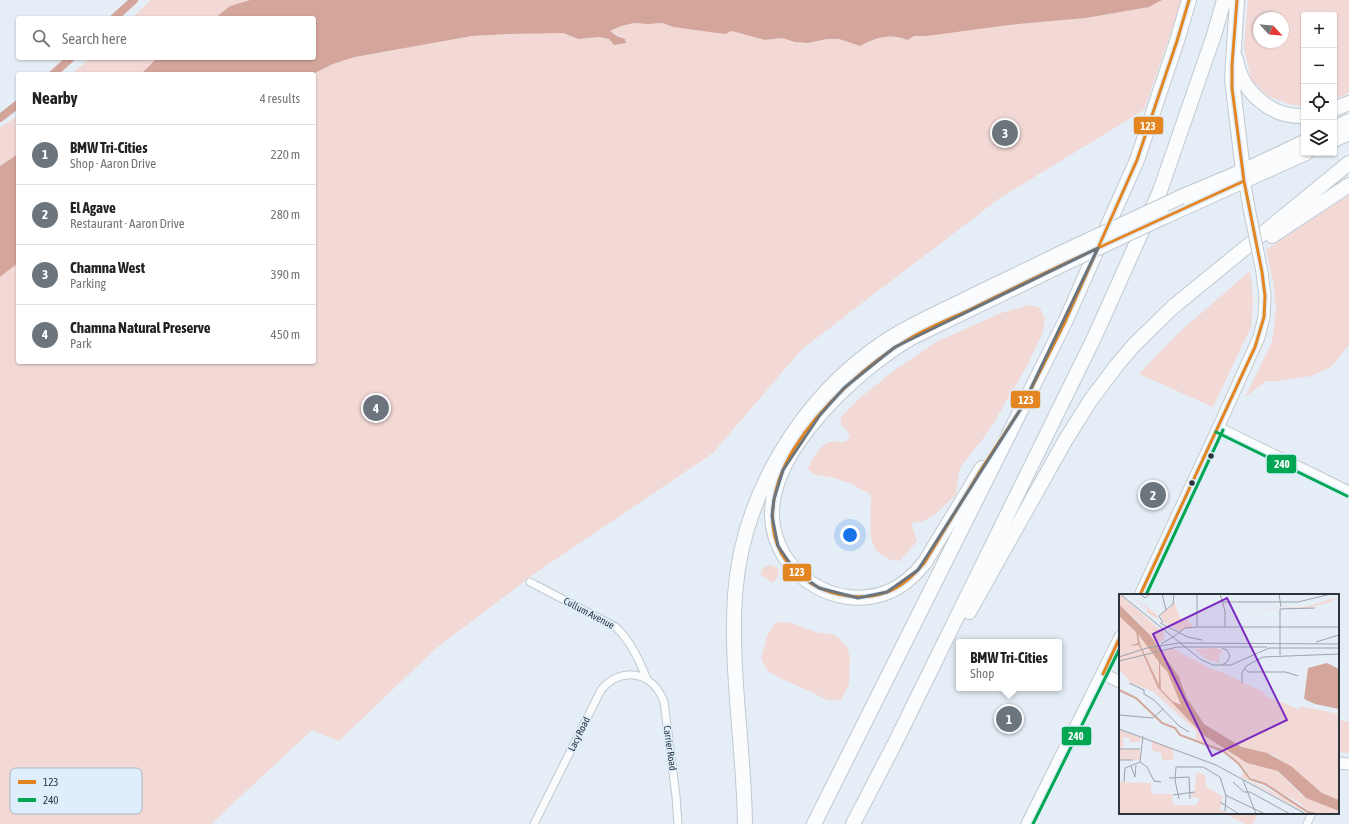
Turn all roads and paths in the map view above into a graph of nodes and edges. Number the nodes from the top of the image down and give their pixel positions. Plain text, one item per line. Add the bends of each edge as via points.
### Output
1 (1189, 0) edge
2 (1224, 0) edge
3 (1237, 0) edge
4 (1234, 41) junction
5 (1349, 103) edge
6 (1337, 107) edge
7 (1301, 116) edge
8 (1349, 121) edge
9 (1337, 127) edge
10 (1349, 133) edge
11 (1337, 139) edge
12 (1301, 144) edge
13 (1301, 155) edge
14 (1349, 163) edge
15 (1244, 176) junction
16 (1349, 185) edge
17 (1066, 257) junction
18 (1211, 275) junction
19 (1022, 407) junction
20 (1218, 428) junction
21 (1349, 492) edge
22 (530, 582) dead end
23 (1140, 594) edge
24 (1119, 639) edge
25 (1103, 674) junction
26 (647, 679) junction
27 (1119, 682) edge
28 (895, 742) junction
29 (1339, 763) edge
30 (1349, 764) edge
31 (1312, 814) edge
32 (534, 824) edge
33 (678, 824) edge
34 (745, 824) edge
35 (814, 824) edge
36 (853, 824) edge
37 (1027, 824) edge
38 (1307, 824) edge

1 - 19 highway via 1137,160 1065,322
2 - 28 highway via 1160,191 1096,336
3 - 4 highway
4 - 7 highway via 1237,65 1255,96 1270,108
4 - 15 highway via 1232,88
5 - 6 highway
8 - 9 highway
10 - 11 highway
12 - 15 highway
13 - 15 highway
14 - 18 highway
15 - 17 highway, bridge
15 - 20 street, bridge via 1262,272 1264,317 1255,347
16 - 18 highway
17 - 19 highway via 895,347 844,388 806,433 783,470 774,499 772,516 778,546 786,560 796,572 814,585 845,597 871,597 900,586 928,557
17 - 34 highway via 927,318 864,357 818,401 770,472 743,544 735,595 735,654
18 - 28 highway via 1134,345 1090,401
19 - 35 highway
20 - 21 street
20 - 23 street
22 - 26 street, Cullum Avenue via 616,627 631,646
24 - 25 street
25 - 27 street
25 - 37 street
26 - 32 street, Lacy Road via 633,674 622,675 610,681 601,690
26 - 33 street, Carrier Road via 658,689 664,702
28 - 36 highway
29 - 30 street
31 - 38 street

